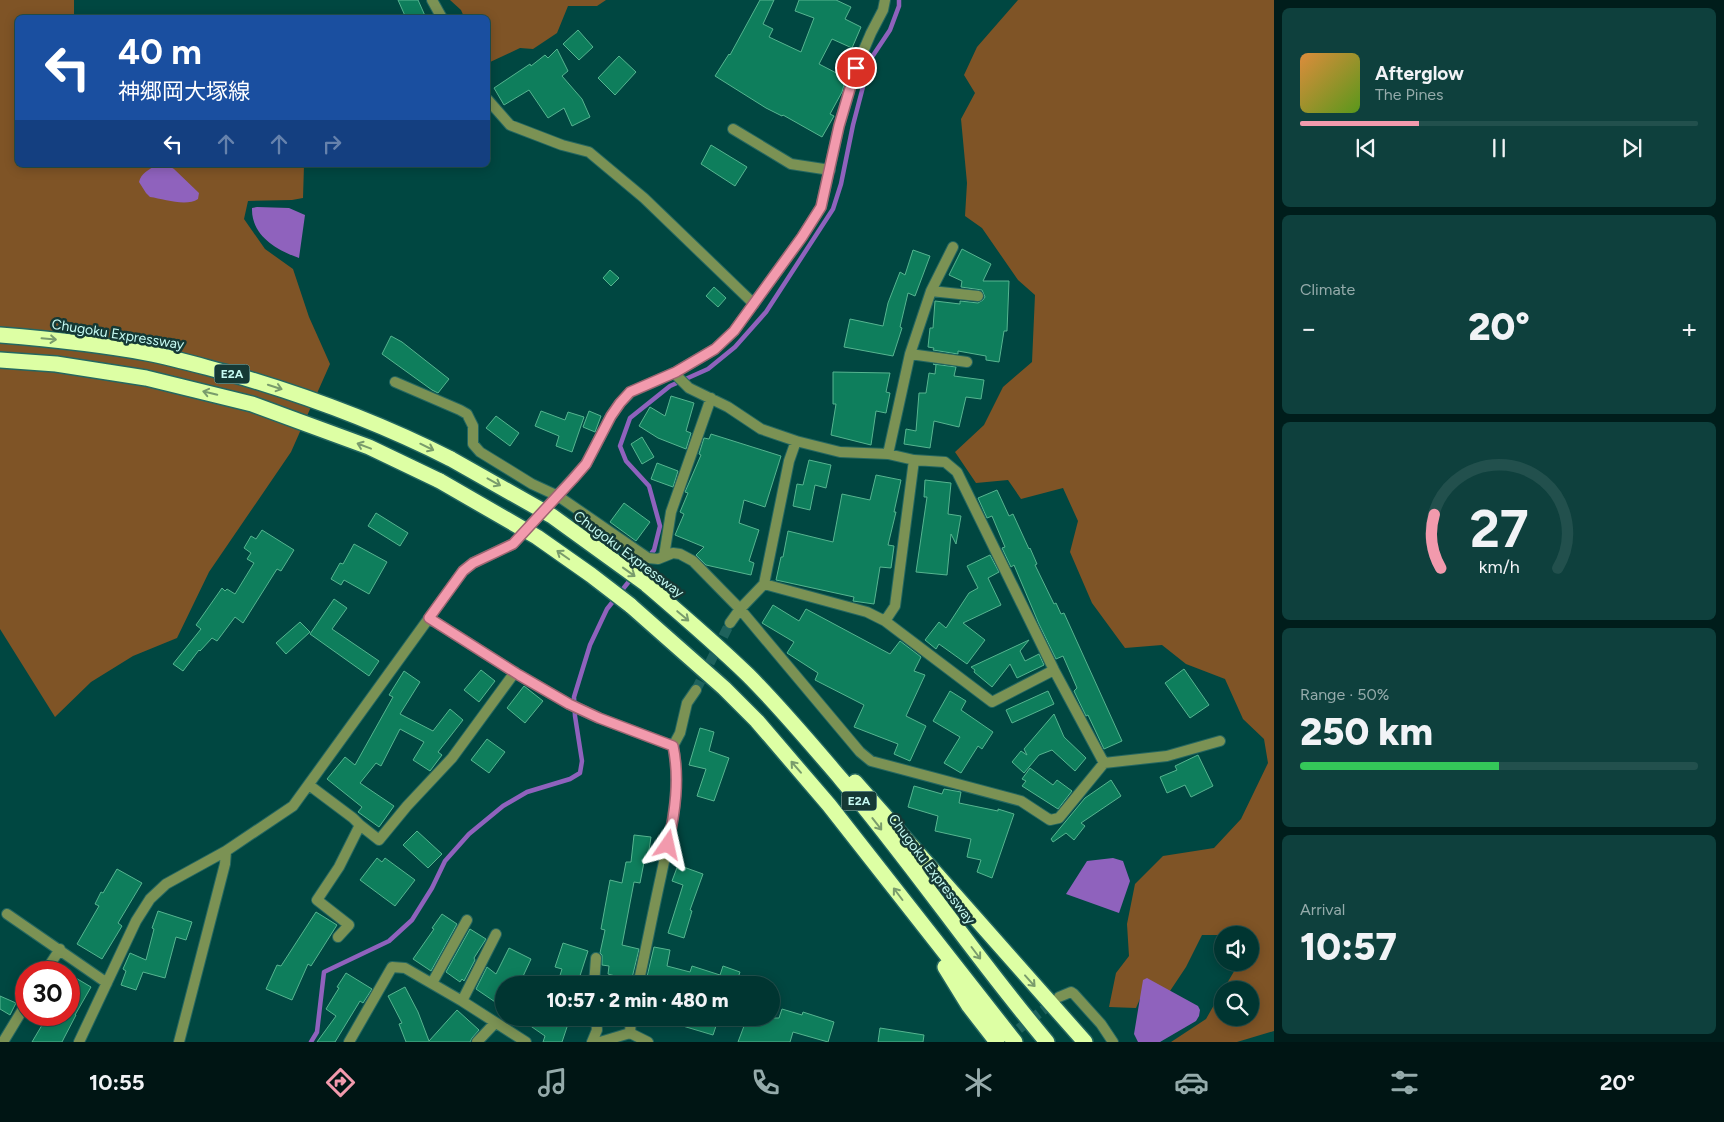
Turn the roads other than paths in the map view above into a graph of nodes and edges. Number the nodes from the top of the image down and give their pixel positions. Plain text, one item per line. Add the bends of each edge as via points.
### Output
1 (432, 0) edge
2 (885, 0) edge
3 (440, 15) edge
4 (490, 102) edge
5 (733, 129) dead end
6 (830, 170) junction
7 (953, 247) dead end
8 (931, 291) junction
9 (978, 296) dead end
10 (754, 304) junction
11 (0, 335) edge
12 (910, 354) junction
13 (0, 360) edge
14 (967, 362) dead end
15 (677, 374) junction
16 (395, 382) dead end
17 (711, 398) junction
18 (796, 441) junction
19 (888, 454) junction
20 (914, 460) junction
21 (558, 496) junction
22 (664, 556) junction
23 (764, 584) junction
24 (740, 609) junction
25 (429, 618) junction
26 (885, 621) junction
27 (730, 624) tunnel mouth
28 (1054, 670) junction
29 (516, 672) junction
30 (748, 675) junction
31 (696, 690) tunnel mouth
32 (1220, 741) dead end
33 (673, 746) junction
34 (1104, 763) junction
35 (309, 785) junction
36 (360, 825) junction
37 (226, 850) junction
38 (911, 910) junction
39 (7, 914) dead end
40 (467, 920) dead end
41 (496, 934) dead end
42 (338, 937) dead end
43 (60, 949) junction
44 (596, 958) dead end
45 (52, 961) edge
46 (595, 976) edge
47 (640, 976) edge
48 (107, 983) junction
49 (432, 983) junction
50 (1059, 998) tunnel mouth
51 (462, 1001) junction
52 (15, 1022) edge
53 (495, 1023) joint
54 (500, 1026) edge
55 (597, 1026) edge
56 (630, 1026) edge
57 (630, 1033) junction
58 (3, 1042) edge
59 (79, 1042) edge
60 (179, 1042) edge
61 (349, 1042) edge
62 (477, 1042) edge
63 (526, 1042) edge
64 (592, 1042) edge
65 (600, 1042) edge
66 (648, 1042) edge
67 (997, 1042) edge
68 (1015, 1042) edge
69 (1046, 1042) edge
70 (1085, 1042) edge
71 (1113, 1042) edge

1 - 3 street
2 - 6 street via 856,68
4 - 10 street via 510,125 589,152 644,198
5 - 6 street via 791,164
6 - 10 street via 821,207
7 - 8 street
8 - 9 street
8 - 12 street
10 - 15 street via 734,331 715,349
11 -> 30 highway, Chugoku Expressway / E2A, bridge via 55,339 148,353 203,366 317,401 414,440 552,516 646,584
12 - 14 street
12 - 19 street
38 -> 13 highway, E2A, bridge via 829,805 757,721 724,688 630,605 537,537 440,481 369,447 252,404 146,378 56,364
15 - 17 street via 689,388
15 - 21 street via 630,392 611,416 586,464
16 - 21 street via 467,414 473,426 474,444 480,452
17 - 18 street via 761,429
17 - 22 street via 671,512
18 - 19 street via 840,452
18 - 23 street
19 - 20 street
20 - 26 street via 894,606
20 - 28 street via 945,462 956,472
21 - 22 street via 648,558
21 - 25 street via 513,544 463,571
22 - 24 street via 680,554 693,561
23 - 24 street
23 - 26 street via 867,612
24 - 27 street
24 - 34 street via 871,761 1021,801 1050,820 1059,818
25 - 29 street
25 - 35 street
26 - 28 street via 992,702
28 - 34 street
29 - 33 street via 599,718
29 - 36 street via 452,758 380,840
30 -> 69 highway, Chugoku Expressway / E2A via 842,780
30 -> 70 highway via 826,749
31 - 33 street via 687,704 680,733
32 - 34 street via 1167,756
33 - 47 street via 677,789
35 - 36 street
35 - 37 street via 293,806
36 - 42 street via 339,868 317,900 349,925
37 - 48 street via 166,884 150,898
37 - 60 street
38 - 67 highway via 969,1006
38 - 68 highway, E2A
39 - 43 street
40 - 49 street
41 - 51 street
43 - 45 street
43 - 48 street
44 - 46 street
48 - 59 street
49 - 51 street
49 - 61 street via 405,968 392,967
50 - 71 street via 1068,992 1074,994
51 - 53 street
52 - 58 street
53 - 62 street
54 - 63 street
55 - 64 street
56 - 57 street
57 - 65 street
57 - 66 street

